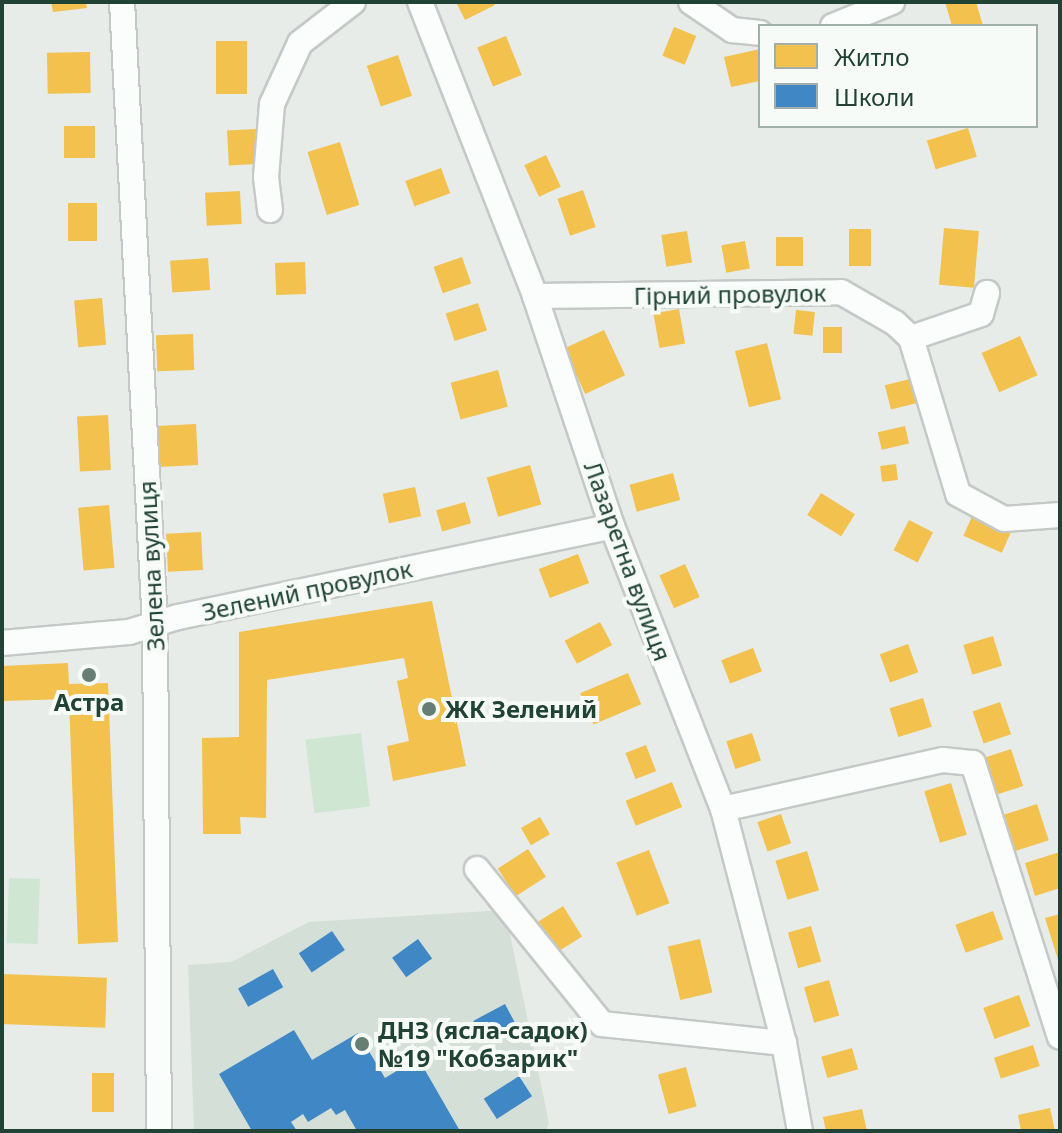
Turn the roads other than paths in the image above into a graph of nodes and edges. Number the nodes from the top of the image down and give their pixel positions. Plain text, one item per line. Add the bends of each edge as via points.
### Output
1 (122, 2) edge
2 (353, 2) edge
3 (420, 2) edge
4 (691, 2) edge
5 (892, 2) edge
6 (838, 24) edge
7 (758, 33) edge
8 (270, 210) dead end
9 (987, 293) dead end
10 (535, 296) junction
11 (911, 338) junction
12 (1060, 515) edge
13 (612, 526) junction
14 (155, 626) junction
15 (2, 643) edge
16 (723, 809) junction
17 (477, 869) dead end
18 (1060, 1037) edge
19 (784, 1043) junction
20 (159, 1131) edge
21 (800, 1131) edge

1 - 14 street, Зелена вулиця
2 - 8 street via 300,43 272,104 266,177
3 - 10 street, Лазаретна вулиця
4 - 7 street via 732,30
5 - 6 street
9 - 11 street via 981,314
10 - 11 street, Гірний провулок via 841,292
10 - 13 street, Лазаретна вулиця
11 - 12 street via 958,494 1004,519
13 - 14 street, Зелений провулок
13 - 16 street, Лазаретна вулиця
14 - 15 street, Зелений провулок
14 - 20 street, Зелена вулиця
16 - 18 street via 943,760 973,763
16 - 19 street, Лазаретна вулиця
17 - 19 street via 602,1024
19 - 21 street, Лазаретна вулиця

